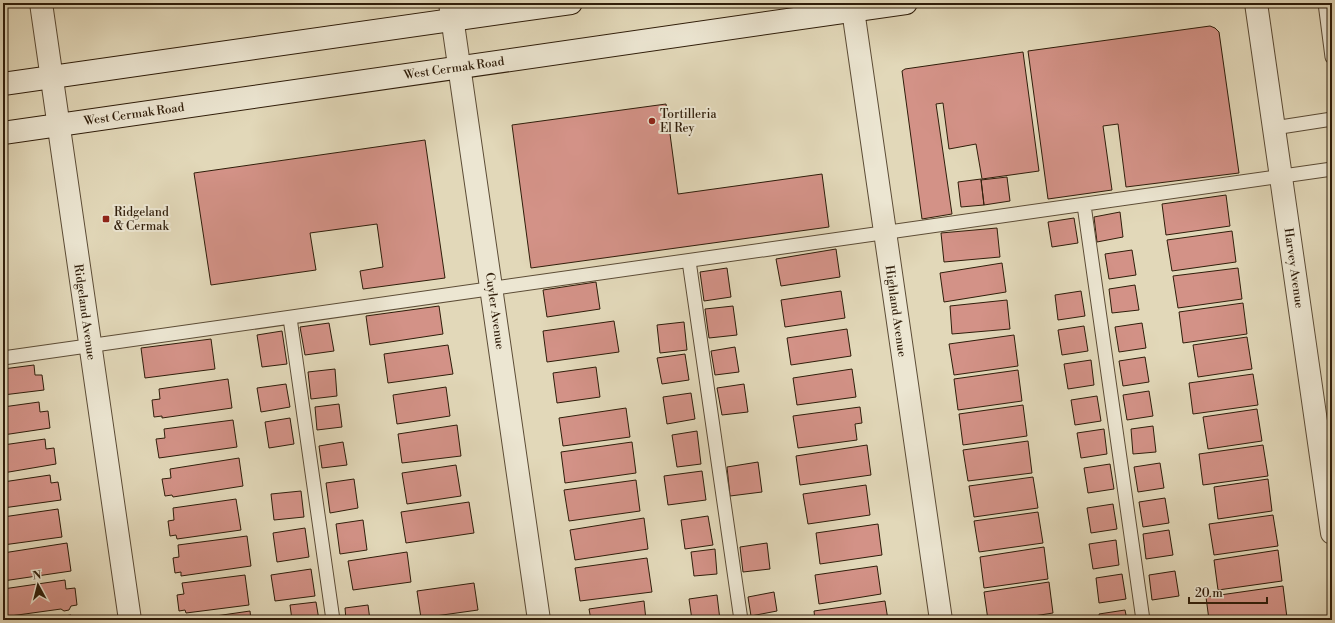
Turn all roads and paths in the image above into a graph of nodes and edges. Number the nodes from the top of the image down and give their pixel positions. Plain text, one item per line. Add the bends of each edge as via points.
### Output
1 (41, 3) edge
2 (571, 3) edge
3 (906, 3) edge
4 (1256, 3) edge
5 (1325, 3) edge
6 (852, 7) edge
7 (451, 11) edge
8 (1332, 57) edge
9 (460, 67) junction
10 (52, 77) junction
11 (3, 84) edge
12 (1332, 119) edge
13 (58, 125) junction
14 (1274, 128) junction
15 (3, 133) edge
16 (1332, 169) edge
17 (1281, 176) junction
18 (1084, 205) junction
19 (885, 233) junction
20 (689, 261) junction
21 (491, 289) junction
22 (290, 318) junction
23 (90, 346) junction
24 (3, 358) edge
25 (1332, 533) edge
26 (130, 620) edge
27 (333, 620) edge
28 (539, 620) edge
29 (741, 620) edge
30 (941, 620) edge
31 (1143, 620) edge

1 - 10 street, Ridgeland Avenue
2 - 7 street
3 - 6 street, West Cermak Road
4 - 14 street, Harvey Avenue
5 - 8 lane
6 - 9 street, West Cermak Road
6 - 19 street, Highland Avenue
7 - 9 street, Cuyler Avenue
7 - 10 street
9 - 13 street, West Cermak Road
9 - 21 street, Cuyler Avenue
10 - 11 street
10 - 13 street, Ridgeland Avenue
12 - 14 lane
13 - 15 street, West Cermak Road
13 - 23 street, Ridgeland Avenue
14 - 17 street, Harvey Avenue
16 - 17 lane
17 - 18 lane
17 - 25 street, Harvey Avenue
18 - 19 lane
18 - 31 lane
19 - 20 lane
19 - 30 street, Highland Avenue
20 - 21 lane
20 - 29 lane
21 - 22 lane
21 - 28 street, Cuyler Avenue
22 - 23 lane
22 - 27 lane
23 - 24 lane
23 - 26 street, Ridgeland Avenue

